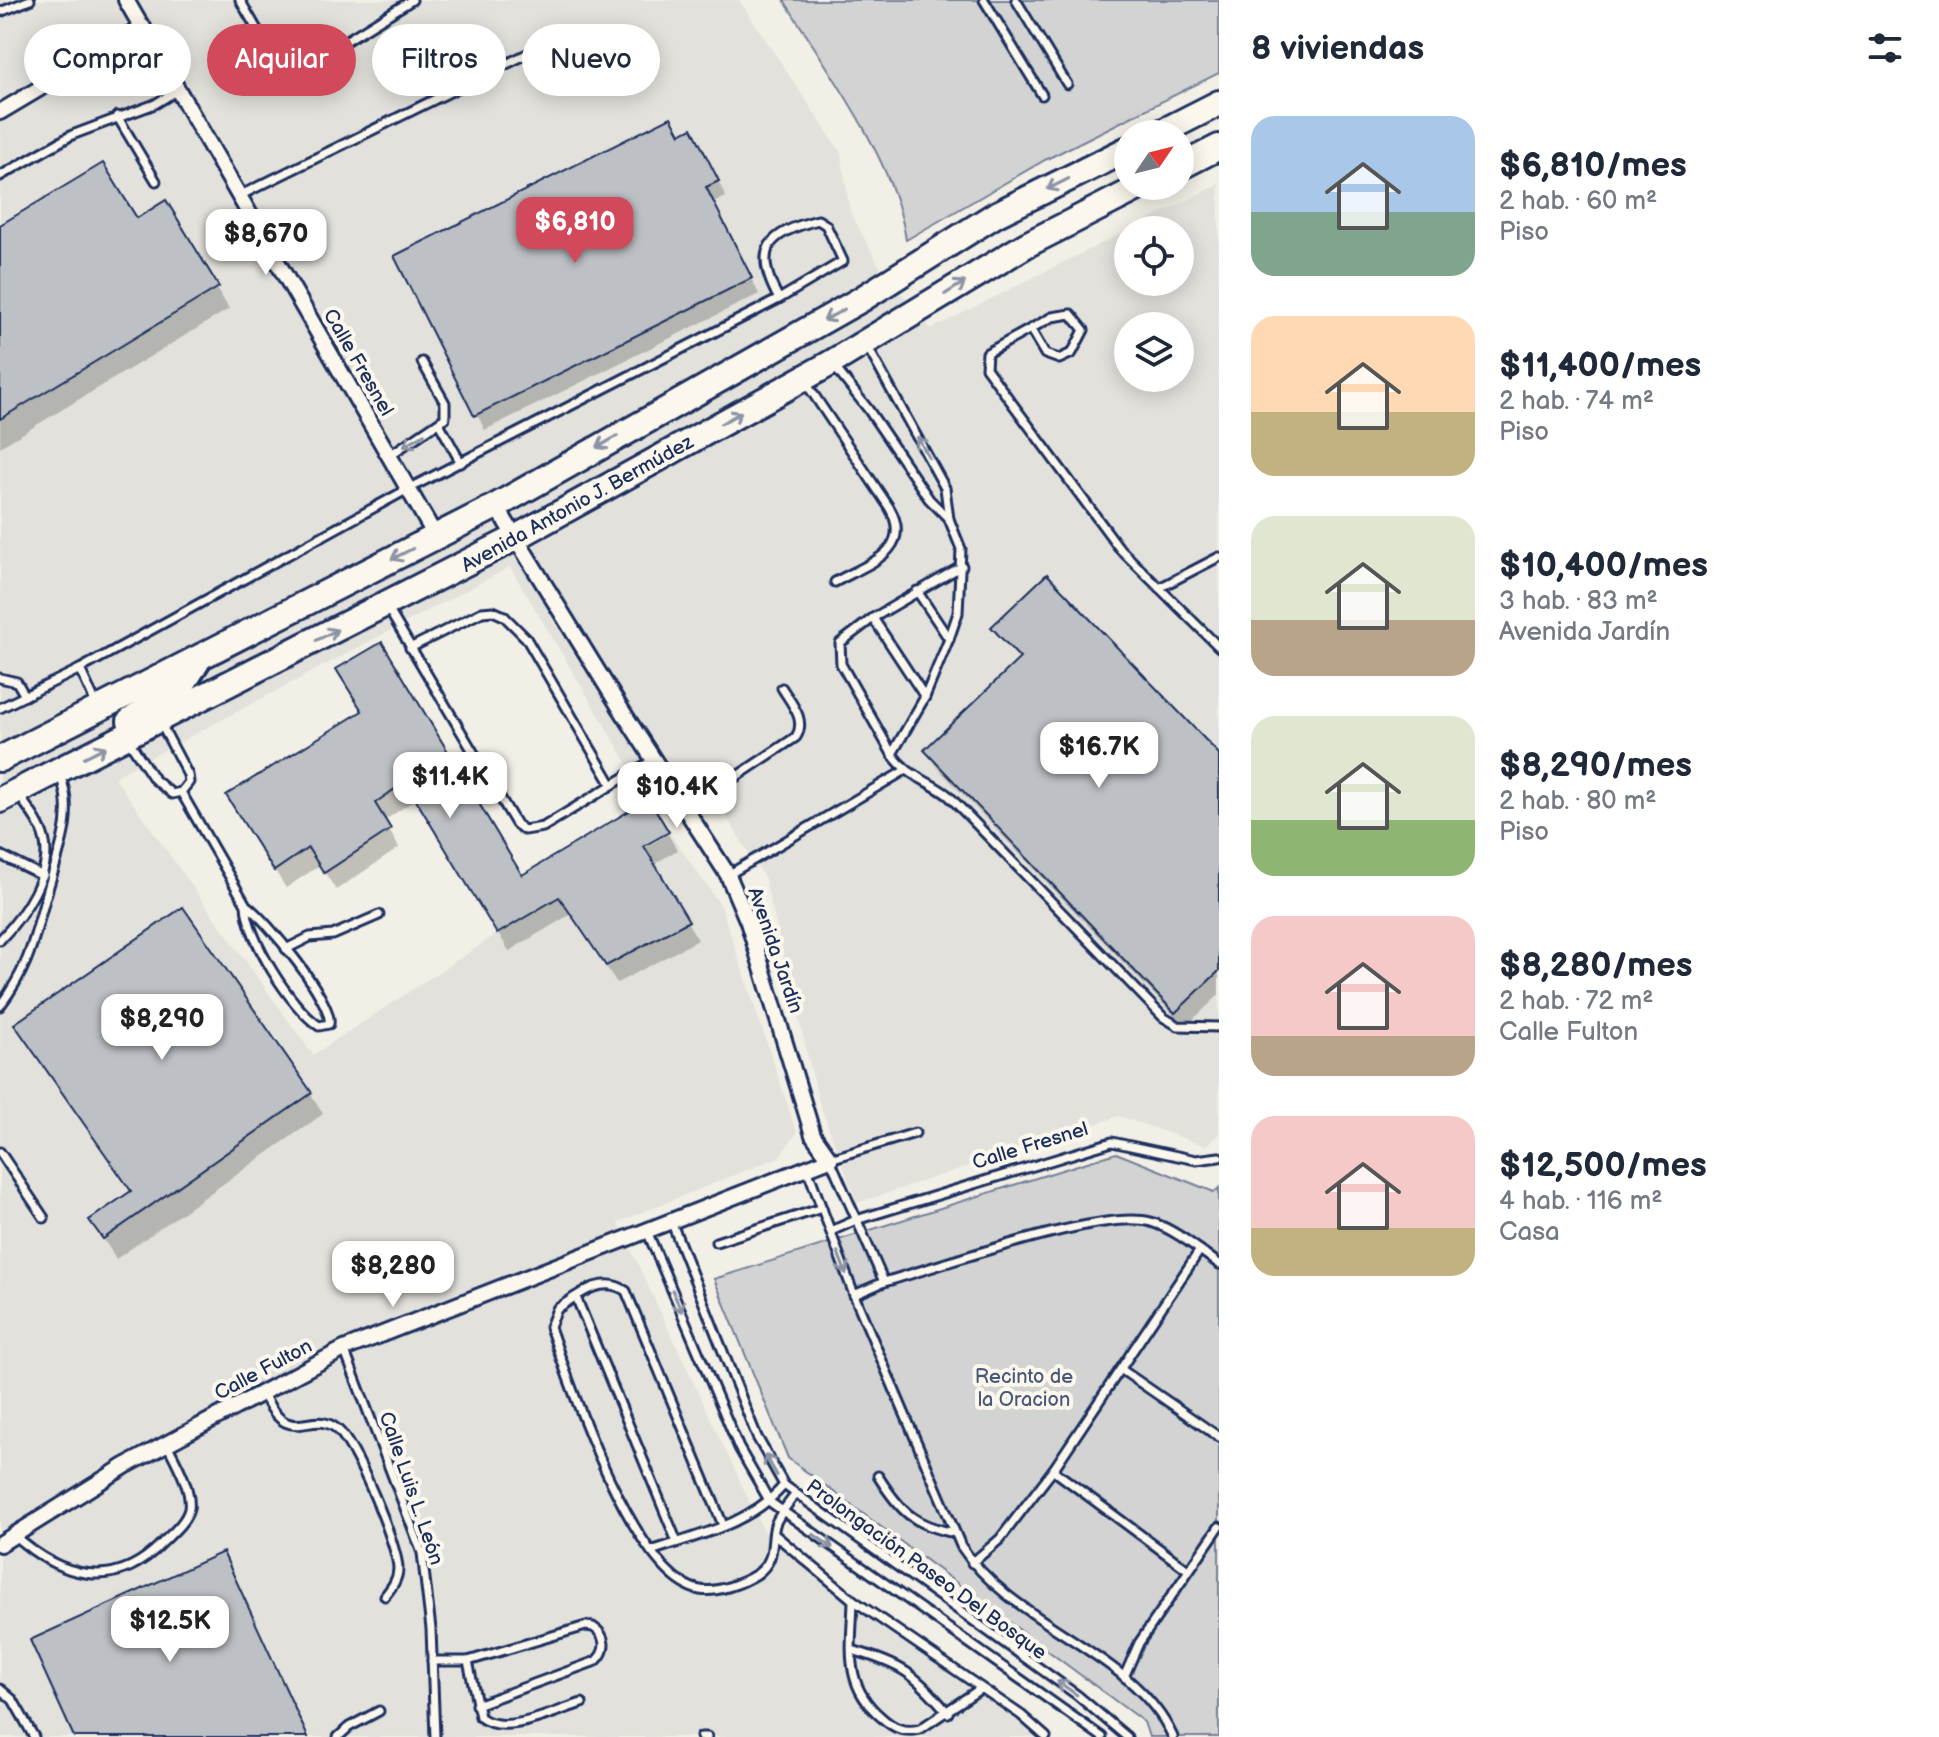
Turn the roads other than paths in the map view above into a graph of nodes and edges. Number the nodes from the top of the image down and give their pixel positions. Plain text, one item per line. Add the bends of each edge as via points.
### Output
1 (30, 0) edge
2 (126, 0) edge
3 (240, 0) edge
4 (412, 0) edge
5 (984, 0) edge
6 (1016, 0) edge
7 (0, 12) edge
8 (141, 24) edge
9 (522, 56) edge
10 (1067, 84) dead end
11 (1042, 95) dead end
12 (27, 96) edge
13 (168, 96) edge
14 (184, 96) edge
15 (1219, 103) edge
16 (0, 112) edge
17 (117, 116) junction
18 (1186, 120) edge
19 (1219, 147) edge
20 (1114, 156) edge
21 (1194, 160) edge
22 (0, 176) edge
23 (156, 181) dead end
24 (241, 195) junction
25 (1114, 200) edge
26 (779, 299) junction
27 (1031, 330) junction
28 (865, 343) junction
29 (422, 362) dead end
30 (831, 363) junction
31 (803, 378) junction
32 (440, 425) junction
33 (389, 456) junction
34 (461, 463) junction
35 (408, 489) junction
36 (496, 506) junction
37 (949, 519) junction
38 (436, 537) junction
39 (515, 538) junction
40 (1219, 557) edge
41 (962, 566) junction
42 (835, 582) dead end
43 (1159, 588) junction
44 (917, 591) junction
45 (386, 605) junction
46 (284, 616) junction
47 (873, 618) junction
48 (949, 639) junction
49 (1219, 647) edge
50 (410, 648) junction
51 (197, 659) junction
52 (80, 669) junction
53 (0, 678) edge
54 (782, 688) dead end
55 (25, 696) junction
56 (208, 696) junction
57 (925, 697) junction
58 (0, 708) edge
59 (98, 710) junction
60 (158, 720) junction
61 (126, 736) junction
62 (892, 754) junction
63 (0, 759) edge
64 (653, 760) junction
65 (58, 771) junction
66 (904, 771) junction
67 (612, 785) junction
68 (181, 792) junction
69 (8, 796) edge
70 (686, 810) junction
71 (0, 855) edge
72 (42, 874) junction
73 (728, 875) junction
74 (50, 883) junction
75 (246, 905) junction
76 (379, 915) dead end
77 (0, 940) edge
78 (286, 949) junction
79 (0, 1006) edge
80 (1219, 1027) edge
81 (915, 1133) dead end
82 (813, 1135) junction
83 (0, 1152) edge
84 (1219, 1157) edge
85 (830, 1159) junction
86 (807, 1168) junction
87 (822, 1208) junction
88 (44, 1218) dead end
89 (856, 1220) junction
90 (671, 1221) junction
91 (646, 1229) junction
92 (831, 1231) junction
93 (716, 1242) dead end
94 (1200, 1250) junction
95 (1219, 1264) edge
96 (884, 1282) junction
97 (854, 1295) junction
98 (576, 1297) junction
99 (344, 1349) junction
100 (1122, 1370) junction
101 (263, 1391) junction
102 (1219, 1437) edge
103 (167, 1444) junction
104 (1053, 1470) junction
105 (878, 1476) dead end
106 (784, 1485) junction
107 (795, 1495) junction
108 (770, 1502) junction
109 (782, 1512) junction
110 (723, 1525) junction
111 (1219, 1527) edge
112 (955, 1533) junction
113 (13, 1534) junction
114 (774, 1534) junction
115 (677, 1542) junction
116 (0, 1544) edge
117 (651, 1551) junction
118 (972, 1563) junction
119 (1188, 1570) junction
120 (385, 1596) dead end
121 (853, 1600) junction
122 (852, 1650) junction
123 (432, 1661) junction
124 (468, 1661) junction
125 (1124, 1677) junction
126 (0, 1689) edge
127 (980, 1689) junction
128 (582, 1703) dead end
129 (476, 1705) junction
130 (379, 1711) dead end
131 (948, 1713) junction
132 (1125, 1736) edge
133 (34, 1737) edge
134 (338, 1737) edge
135 (435, 1737) edge
136 (1046, 1737) edge
137 (1102, 1737) edge
138 (1173, 1737) edge

1 - 7 lane
2 - 8 street, Calle Fresnel
3 - 4 lane via 286,71 297,71
5 - 11 lane
6 - 10 lane
9 - 24 lane
12 - 16 street
13 - 17 lane
14 - 24 street, Calle Fresnel
15 - 18 main road
17 - 22 lane
17 - 23 lane
19 - 21 main road
20 -> 36 main road, Avenida Antonio J. Bermúdez via 995,215 860,300
24 - 33 street, Calle Fresnel
28 -> 25 main road, Avenida Antonio J. Bermúdez via 1026,245
26 - 26 lane via 765,263 766,249 775,239 818,220 826,225 843,261
26 - 34 lane
27 - 27 lane via 1045,354 1059,359 1072,353 1084,330 1079,320 1063,313
27 - 43 lane via 987,353 986,368 1120,549
28 - 30 main road, Avenida Antonio J. Bermúdez
37 -> 28 lane via 945,488
29 - 32 lane via 445,403
30 - 31 main road, Avenida Antonio J. Bermúdez
30 - 37 lane
39 -> 31 main road, Avenida Antonio J. Bermúdez
31 - 42 lane via 899,529 888,550
32 -> 33 lane
32 - 34 lane
33 - 35 street, Calle Fresnel
34 - 35 lane
35 - 38 street, Calle Fresnel
35 - 52 lane
36 - 38 main road, Avenida Antonio J. Bermúdez
36 - 39 street, Avenida Jardín
37 - 41 lane
38 -> 46 main road, Avenida Antonio J. Bermúdez
39 - 45 main road, Avenida Antonio J. Bermúdez
39 - 64 street, Avenida Jardín
40 - 43 lane
41 - 44 lane
41 - 48 lane via 958,613
43 - 49 lane
44 - 47 lane
44 - 48 lane
45 - 50 lane
56 -> 45 main road, Avenida Antonio J. Bermúdez
46 - 51 main road, Avenida Antonio J. Bermúdez
46 - 56 main road via 280,644 223,675
47 - 57 lane
47 - 62 lane via 846,635 838,654
48 - 57 lane
50 - 67 lane via 482,612 504,616 526,638
50 - 67 lane via 524,830 543,827
51 - 59 main road, Avenida Antonio J. Bermúdez
51 - 61 main road via 182,685 132,719
52 - 55 lane
52 - 59 lane
53 - 55 lane via 17,682
54 - 70 lane via 799,717 796,737
55 - 58 lane
56 - 60 main road, Avenida Antonio J. Bermúdez
57 - 62 lane
59 - 63 main road, Avenida Antonio J. Bermúdez
60 - 61 main road, Avenida Antonio J. Bermúdez
60 - 68 lane via 188,775
65 -> 61 main road, Avenida Antonio J. Bermúdez
61 - 68 lane via 160,786 172,794
62 - 66 lane
64 - 67 lane
64 - 70 street, Avenida Jardín
65 - 69 main road, Avenida Antonio J. Bermúdez
65 - 74 lane via 68,809
66 - 73 lane
66 - 80 lane via 949,796 1163,1017 1178,1026
68 - 75 lane
69 - 72 lane via 44,838
70 - 73 street, Avenida Jardín
71 - 72 lane
72 - 74 lane
72 - 77 lane
73 - 82 street, Avenida Jardín via 758,953
74 - 79 lane via 34,947
75 - 78 lane
75 - 78 lane via 250,930 262,951 304,1012 325,1026 331,1020 325,1005
76 - 78 lane
81 - 85 lane
82 - 85 street, Avenida Jardín
82 - 86 street, Avenida Jardín
83 - 88 lane
84 - 89 lane, Calle Fresnel via 1196,1160 1112,1142
85 - 86 street, Calle Fulton
85 - 89 lane
86 - 87 lane
86 - 90 street, Calle Fulton
87 - 92 lane
87 - 93 lane
89 - 92 lane, Calle Fresnel
89 - 96 lane
90 - 91 street, Calle Fulton
106 -> 90 lane, Prolongación Paseo Del Bosque via 757,1437
91 - 99 street, Calle Fulton
91 -> 108 lane, Prolongación Paseo Del Bosque via 739,1448
92 -> 97 lane
94 - 95 lane
94 - 96 lane via 1151,1222 1106,1221
94 - 100 lane
96 - 97 lane
97 - 112 lane
98 - 110 lane via 605,1283 626,1291
98 - 115 lane
98 - 117 lane via 557,1309 550,1327 615,1493
99 - 101 street, Calle Fulton
99 - 123 lane, Calle Luis L. León via 422,1553
100 - 102 lane
100 - 104 lane
101 - 103 street, Calle Fulton
101 - 120 lane via 280,1420 328,1424 349,1445 396,1555 397,1577
103 - 113 street, Calle Fulton
103 - 113 lane via 189,1509 172,1533 134,1567 111,1575 85,1573 49,1559
104 - 118 lane via 1000,1539
104 - 119 lane
105 - 112 lane via 895,1503 916,1522
106 - 107 lane, Prolongación Paseo Del Bosque
106 - 108 lane
107 - 109 lane
132 -> 107 lane, Prolongación Paseo Del Bosque via 1077,1695
108 - 109 lane, Prolongación Paseo Del Bosque
108 - 110 lane
109 - 114 lane
109 -> 137 lane, Prolongación Paseo Del Bosque
110 - 115 lane
111 - 119 lane
112 - 118 lane
113 - 116 street, Calle Fulton
114 - 117 lane via 773,1556 756,1574 716,1590 688,1586
114 - 121 lane
115 - 117 lane
118 - 125 lane via 1005,1597
119 - 125 lane via 1139,1643
121 - 122 lane
121 - 127 lane
122 - 131 lane via 910,1672
122 - 131 lane via 856,1689 892,1727 910,1732
123 - 124 lane
123 - 135 lane, Calle Luis L. León
124 - 129 lane
124 - 129 lane via 586,1626 599,1630 605,1646 587,1665
125 - 138 lane
126 - 133 lane via 13,1700
127 - 131 lane
127 - 136 lane
128 - 129 lane via 500,1727 486,1722
130 - 134 lane

